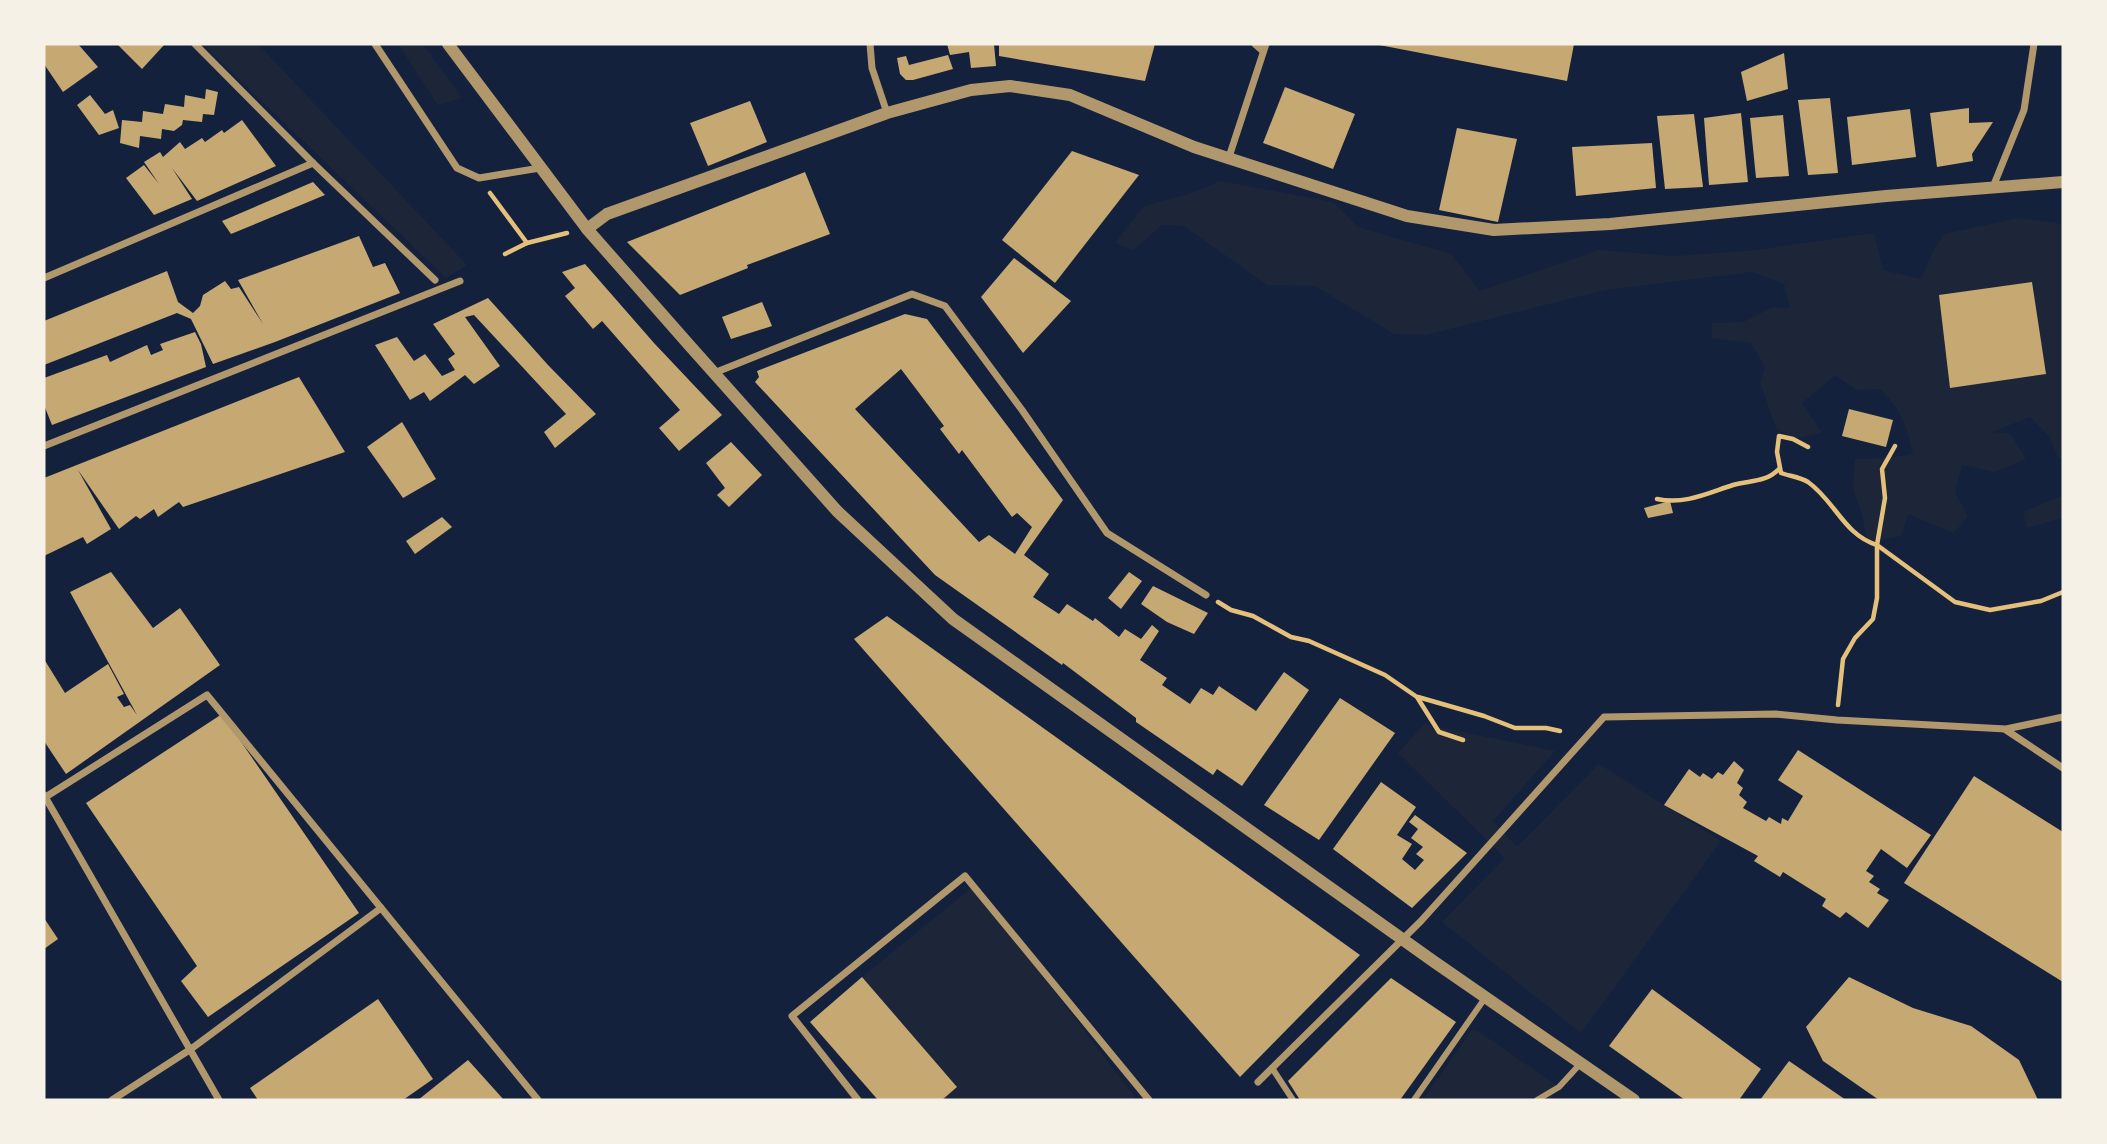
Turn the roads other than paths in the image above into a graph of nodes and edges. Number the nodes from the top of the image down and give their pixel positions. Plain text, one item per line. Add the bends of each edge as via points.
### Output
1 (195, 44) edge
2 (375, 44) edge
3 (448, 44) edge
4 (870, 44) edge
5 (1255, 44) edge
6 (2034, 44) edge
7 (1264, 47) edge
8 (887, 113) junction
9 (1229, 157) junction
10 (313, 163) junction
11 (540, 168) junction
12 (2063, 182) edge
13 (1993, 188) junction
14 (587, 229) junction
15 (44, 278) edge
16 (435, 280) dead end
17 (460, 281) dead end
18 (714, 373) junction
19 (44, 446) edge
20 (1206, 595) road end
21 (2063, 716) edge
22 (2006, 729) junction
23 (2063, 768) edge
24 (44, 796) edge
25 (381, 908) junction
26 (1402, 939) junction
27 (1485, 998) junction
28 (191, 1049) junction
29 (1581, 1063) junction
30 (1272, 1068) junction
31 (1258, 1082) dead end
32 (112, 1100) edge
33 (219, 1100) edge
34 (538, 1100) edge
35 (858, 1100) edge
36 (1150, 1100) edge
37 (1293, 1100) edge
38 (1414, 1100) edge
39 (1537, 1100) edge
40 (1634, 1100) edge

1 - 10 street
2 - 11 street via 457,168 479,178
3 - 11 street
4 - 8 street via 872,68
5 - 7 street
6 - 13 street via 2024,110
7 - 9 street
8 - 9 street via 971,89 1010,86 1070,95
8 - 14 street via 607,214
9 - 13 street via 1407,216 1494,230 1610,224
10 - 15 street
10 - 16 street
11 - 14 street
12 - 13 street
14 - 18 street
17 - 19 street
18 - 20 street via 912,294 945,306 1107,534
18 - 26 street via 836,511 953,619
21 - 22 street
22 - 23 street
22 - 26 street via 1776,714 1604,717
24 - 25 street via 207,695
24 - 28 street
25 - 28 street
25 - 34 street
26 - 27 street
26 - 30 street
27 - 29 street
27 - 38 street
28 - 32 street
28 - 33 street
29 - 39 street via 1559,1087
29 - 40 street
30 - 31 street
30 - 37 street
35 - 36 street via 792,1016 965,876

